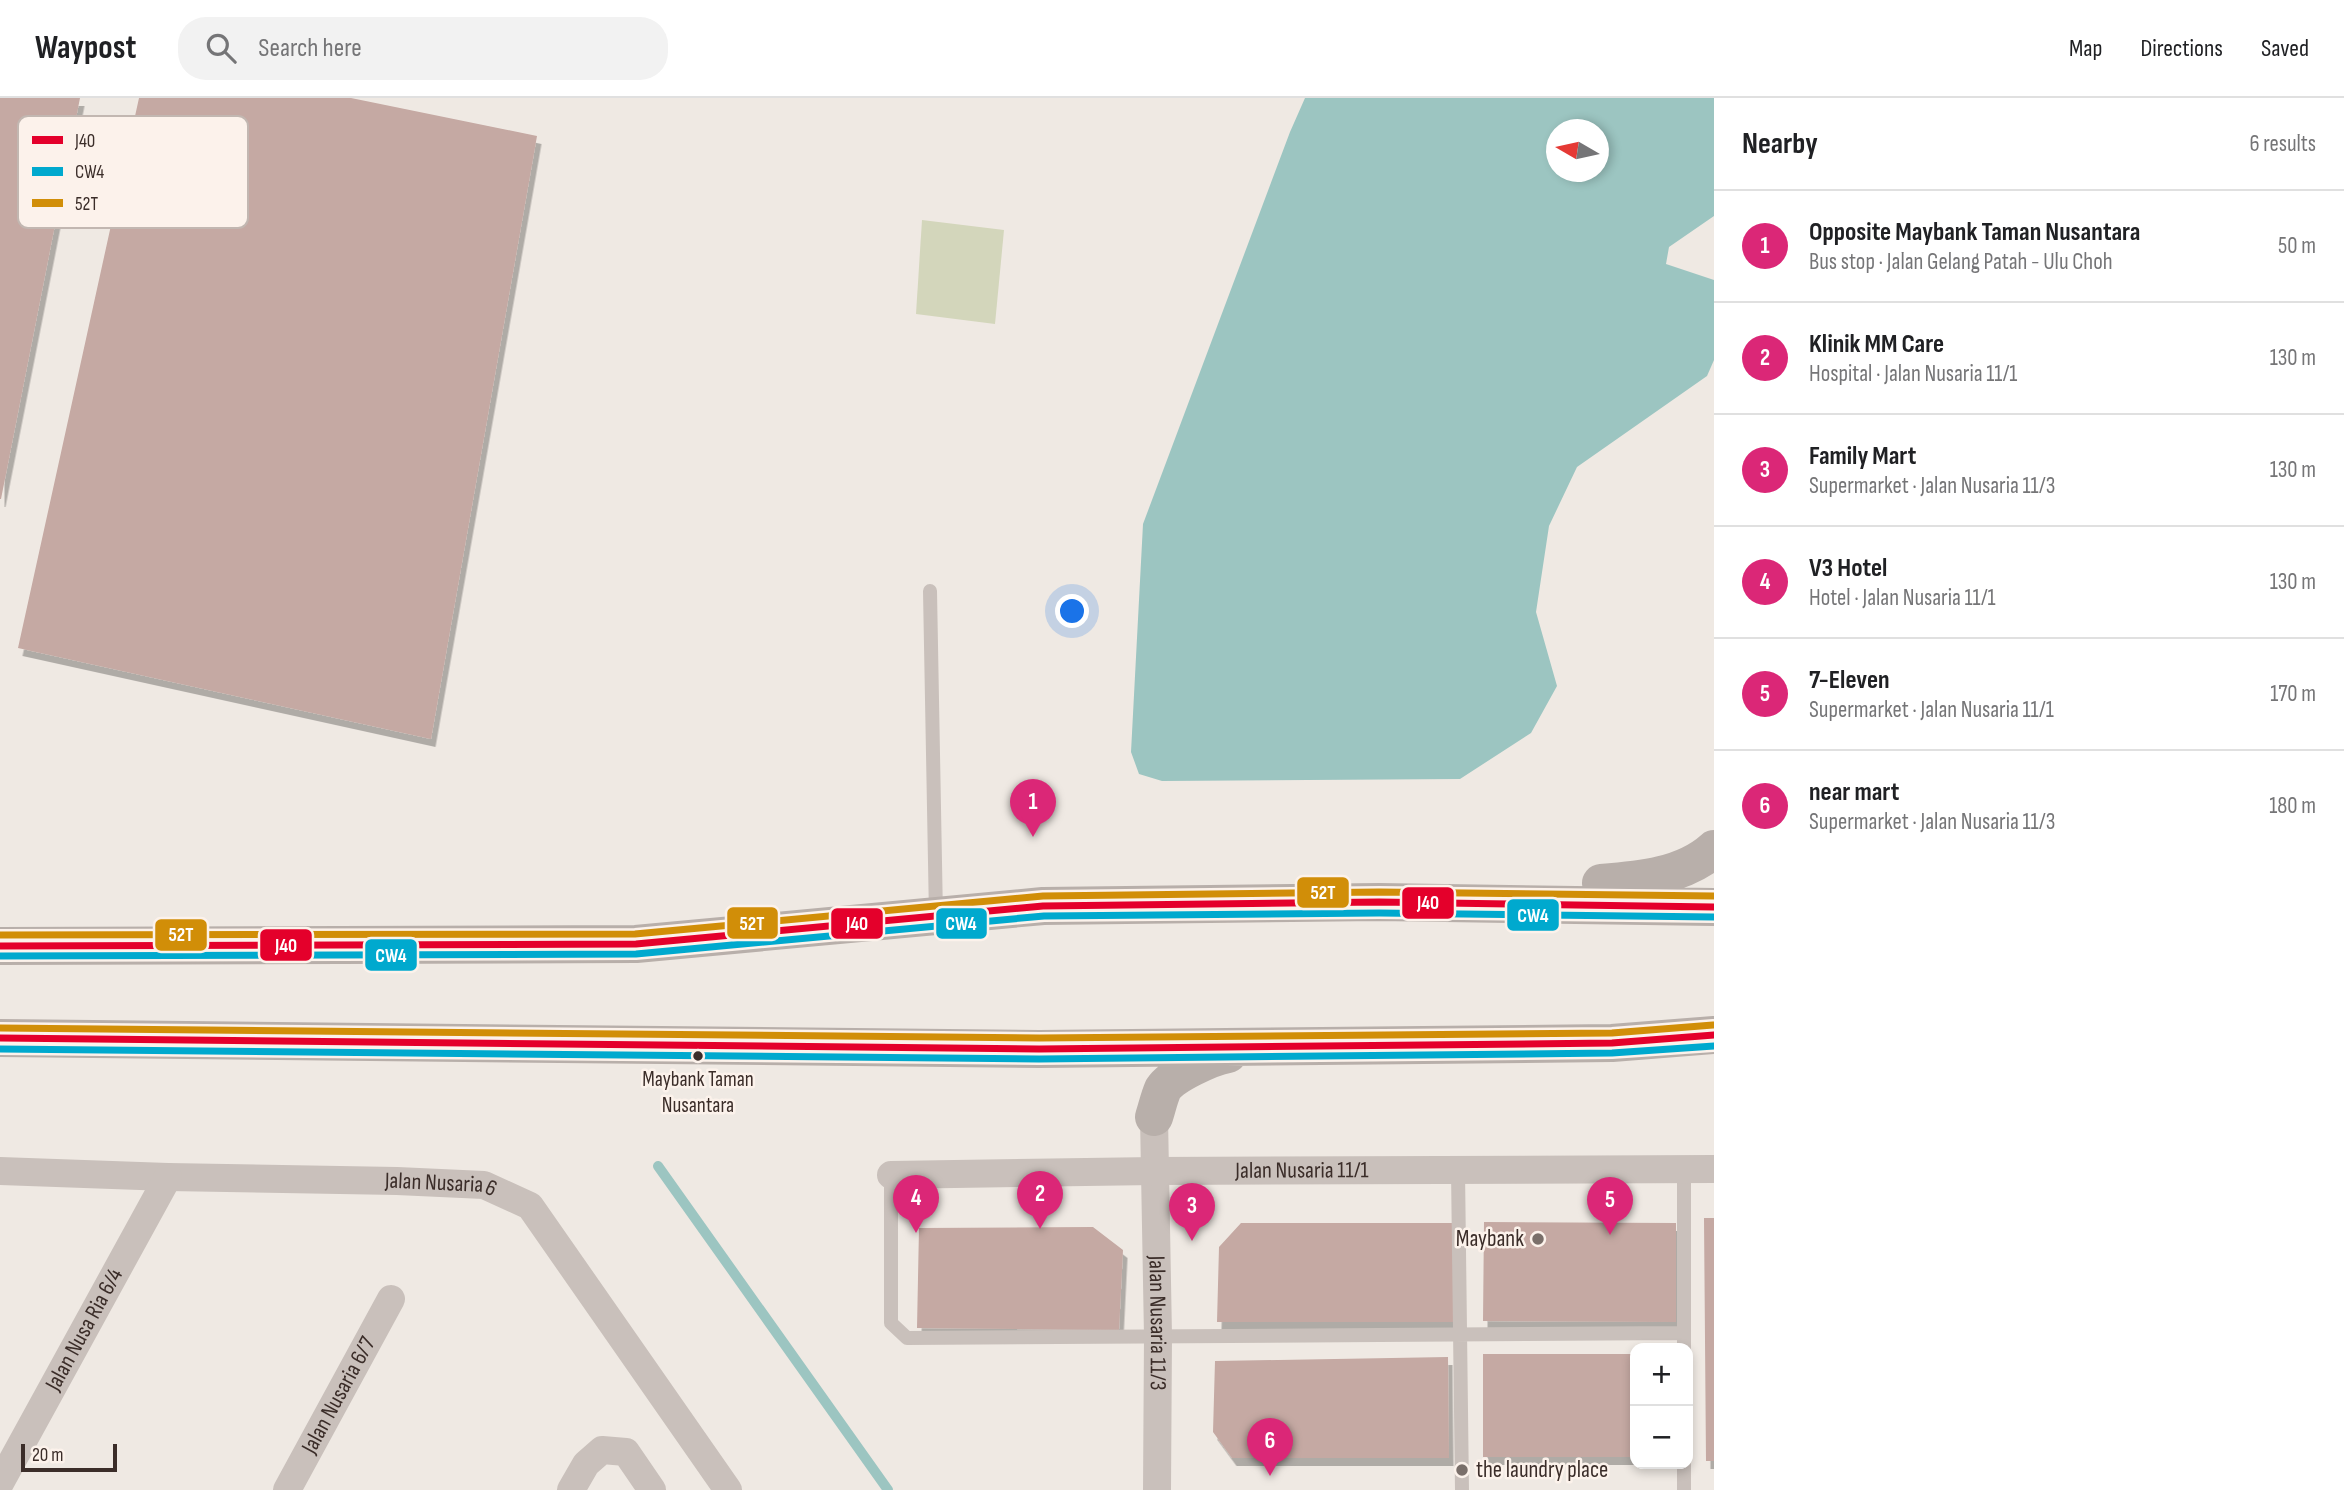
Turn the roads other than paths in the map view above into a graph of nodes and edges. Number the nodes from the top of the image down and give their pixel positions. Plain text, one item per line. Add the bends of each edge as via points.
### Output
1 (930, 591) dead end
2 (1714, 849) edge
3 (1379, 902) junction
4 (1714, 907) edge
5 (936, 918) junction
6 (0, 946) edge
7 (1714, 1035) edge
8 (0, 1038) edge
9 (1286, 1046) junction
10 (1039, 1049) junction
11 (1154, 1117) junction
12 (1684, 1169) junction
13 (1714, 1169) edge
14 (1458, 1170) junction
15 (0, 1171) edge
16 (1155, 1171) junction
17 (891, 1175) joint
18 (168, 1177) junction
19 (391, 1299) dead end
20 (1460, 1333) junction
21 (1158, 1336) junction
22 (1684, 1341) edge
23 (1684, 1469) edge
24 (0, 1483) edge
25 (287, 1490) edge
26 (571, 1490) edge
27 (652, 1490) edge
28 (728, 1490) edge
29 (1157, 1490) edge
30 (1462, 1490) edge
31 (1684, 1490) edge

1 - 5 lane
2 - 3 main road via 1702,860 1649,879
3 - 4 main road
3 - 5 main road via 1042,906
5 - 6 main road via 636,943
7 - 9 main road via 1612,1043
8 - 10 main road
9 - 10 main road
9 - 11 main road via 1220,1055 1186,1070 1164,1087
10 - 11 main road via 1127,1069 1142,1083
11 - 16 street, Jalan Nusaria 11/3
12 - 13 street, Jalan Nusaria 11/1
12 - 14 street, Jalan Nusaria 11/1
12 - 22 lane
14 - 16 street, Jalan Nusaria 11/1
14 - 20 lane
15 - 18 street, Jalan Nusaria 6
16 - 17 street, Jalan Nusaria 11/1
16 - 21 street, Jalan Nusaria 11/3
17 - 21 lane via 891,1323 907,1338
18 - 24 street, Jalan Nusa Ria 6/4
18 - 28 street, Jalan Nusaria 6 via 484,1185 530,1206
19 - 25 street, Jalan Nusaria 6/7
20 - 21 lane
20 - 22 lane
20 - 30 lane
21 - 29 street, Jalan Nusaria 11/3
23 - 31 lane
26 - 27 street via 586,1464 602,1450 626,1452

